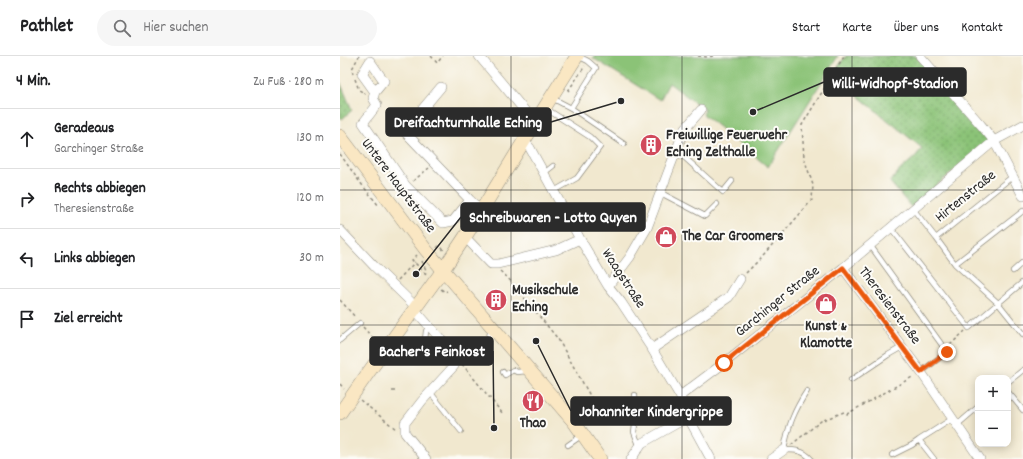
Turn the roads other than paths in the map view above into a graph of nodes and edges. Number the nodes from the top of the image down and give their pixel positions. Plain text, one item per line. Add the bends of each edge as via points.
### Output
1 (479, 56) edge
2 (578, 56) edge
3 (920, 56) edge
4 (441, 87) dead end
5 (375, 92) dead end
6 (548, 103) junction
7 (571, 108) junction
8 (701, 110) dead end
9 (535, 123) junction
10 (1023, 125) edge
11 (341, 140) edge
12 (524, 141) junction
13 (994, 141) junction
14 (624, 144) dead end
15 (675, 154) junction
16 (553, 166) dead end
17 (544, 173) junction
18 (1013, 176) junction
19 (732, 181) dead end
20 (554, 191) junction
21 (661, 193) junction
22 (1023, 196) edge
23 (470, 200) junction
24 (717, 204) dead end
25 (913, 209) junction
26 (481, 210) junction
27 (1023, 211) edge
28 (891, 228) junction
29 (340, 230) edge
30 (465, 237) junction
31 (936, 238) junction
32 (580, 239) junction
33 (870, 246) junction
34 (1023, 262) edge
35 (955, 264) junction
36 (843, 268) junction
37 (443, 270) junction
38 (1013, 271) dead end
39 (740, 279) road end
40 (1023, 282) edge
41 (608, 286) junction
42 (998, 303) junction
43 (416, 308) junction
44 (360, 323) dead end
45 (429, 326) junction
46 (491, 327) junction
47 (1023, 334) edge
48 (340, 340) edge
49 (443, 341) junction
50 (902, 347) junction
51 (652, 349) junction
52 (487, 352) dead end
53 (529, 370) junction
54 (1023, 370) edge
55 (503, 372) dead end
56 (921, 372) junction
57 (851, 380) dead end
58 (1011, 380) edge
59 (807, 391) dead end
60 (430, 392) junction
61 (635, 395) dead end
62 (680, 396) junction
63 (1011, 396) edge
64 (975, 409) edge
65 (1023, 410) edge
66 (340, 413) edge
67 (688, 417) junction
68 (954, 422) junction
69 (461, 430) dead end
70 (582, 435) junction
71 (919, 440) junction
72 (568, 445) dead end
73 (639, 447) junction
74 (784, 450) junction
75 (892, 455) dead end
76 (426, 459) edge
77 (600, 459) edge
78 (631, 459) edge
79 (711, 459) edge
80 (771, 459) edge
81 (811, 459) edge
82 (934, 459) edge
83 (980, 459) edge

1 - 9 street
2 - 6 street
2 - 7 lane via 596,68
3 - 13 street, Hirtenstraße
4 - 23 street via 404,131
5 - 23 street via 373,98 377,105 363,123 406,186 444,223 453,221
6 - 7 lane
6 - 9 street
6 - 20 lane via 600,147 577,178
7 - 14 lane
8 - 15 street via 684,130
9 - 12 street
10 - 13 street, Garchinger Straße
11 - 37 street, Untere Hauptstraße
12 - 17 street, Waagstraße
12 - 26 street
13 - 18 street, Hirtenstraße
13 - 25 street, Garchinger Straße
15 - 19 lane via 684,157 723,192
15 - 21 street
16 - 17 lane
17 - 20 street, Waagstraße
18 - 22 street, Hirtenstraße
18 - 31 lane, Hirtenstraße
20 - 32 street, Waagstraße
21 - 24 lane via 705,216
21 - 41 street via 648,228
23 - 26 street
25 - 28 street, Garchinger Straße
25 - 31 lane, Hirtenstraße
26 - 30 street
27 - 35 lane
28 - 33 street, Garchinger Straße
28 - 42 lane via 969,328
29 - 43 street
30 - 32 street via 491,264 556,250
30 - 37 street
31 - 35 lane, Hirtenstraße
32 - 41 street, Waagstraße
33 - 36 street, Garchinger Straße
33 - 56 lane, Theresienstraße via 947,352
34 - 38 lane
35 - 42 lane, Hirtenstraße
36 - 50 street, Theresienstraße
36 - 62 street, Garchinger Straße
37 - 43 street via 430,279
37 - 46 street, Untere Hauptstraße
39 - 51 street via 729,297
40 - 42 lane
41 - 51 street, Waagstraße
42 - 47 lane, Hirtenstraße
43 - 45 street
43 - 66 street
44 - 48 lane
45 - 49 street
45 - 49 lane via 425,340 429,344
46 - 52 lane
46 - 53 street, Untere Hauptstraße
49 - 60 street via 456,360 454,366
50 - 56 street, Theresienstraße
50 - 57 lane
51 - 62 street, Waagstraße
53 - 55 lane via 513,370 505,375
53 - 70 street, Untere Hauptstraße via 574,422
54 - 58 lane
56 - 68 street, Theresienstraße
59 - 74 lane via 791,421
60 - 69 lane
60 - 76 street via 405,423 405,433
61 - 73 lane via 634,432
62 - 67 street, Waagstraße
63 - 65 lane
64 - 68 lane
67 - 73 street
67 - 79 street, Waagstraße
68 - 71 lane
68 - 83 street, Theresienstraße
70 - 72 lane
70 - 77 street, Untere Hauptstraße
71 - 75 lane
71 - 82 lane
73 - 78 street
74 - 80 street
74 - 81 lane via 801,451

